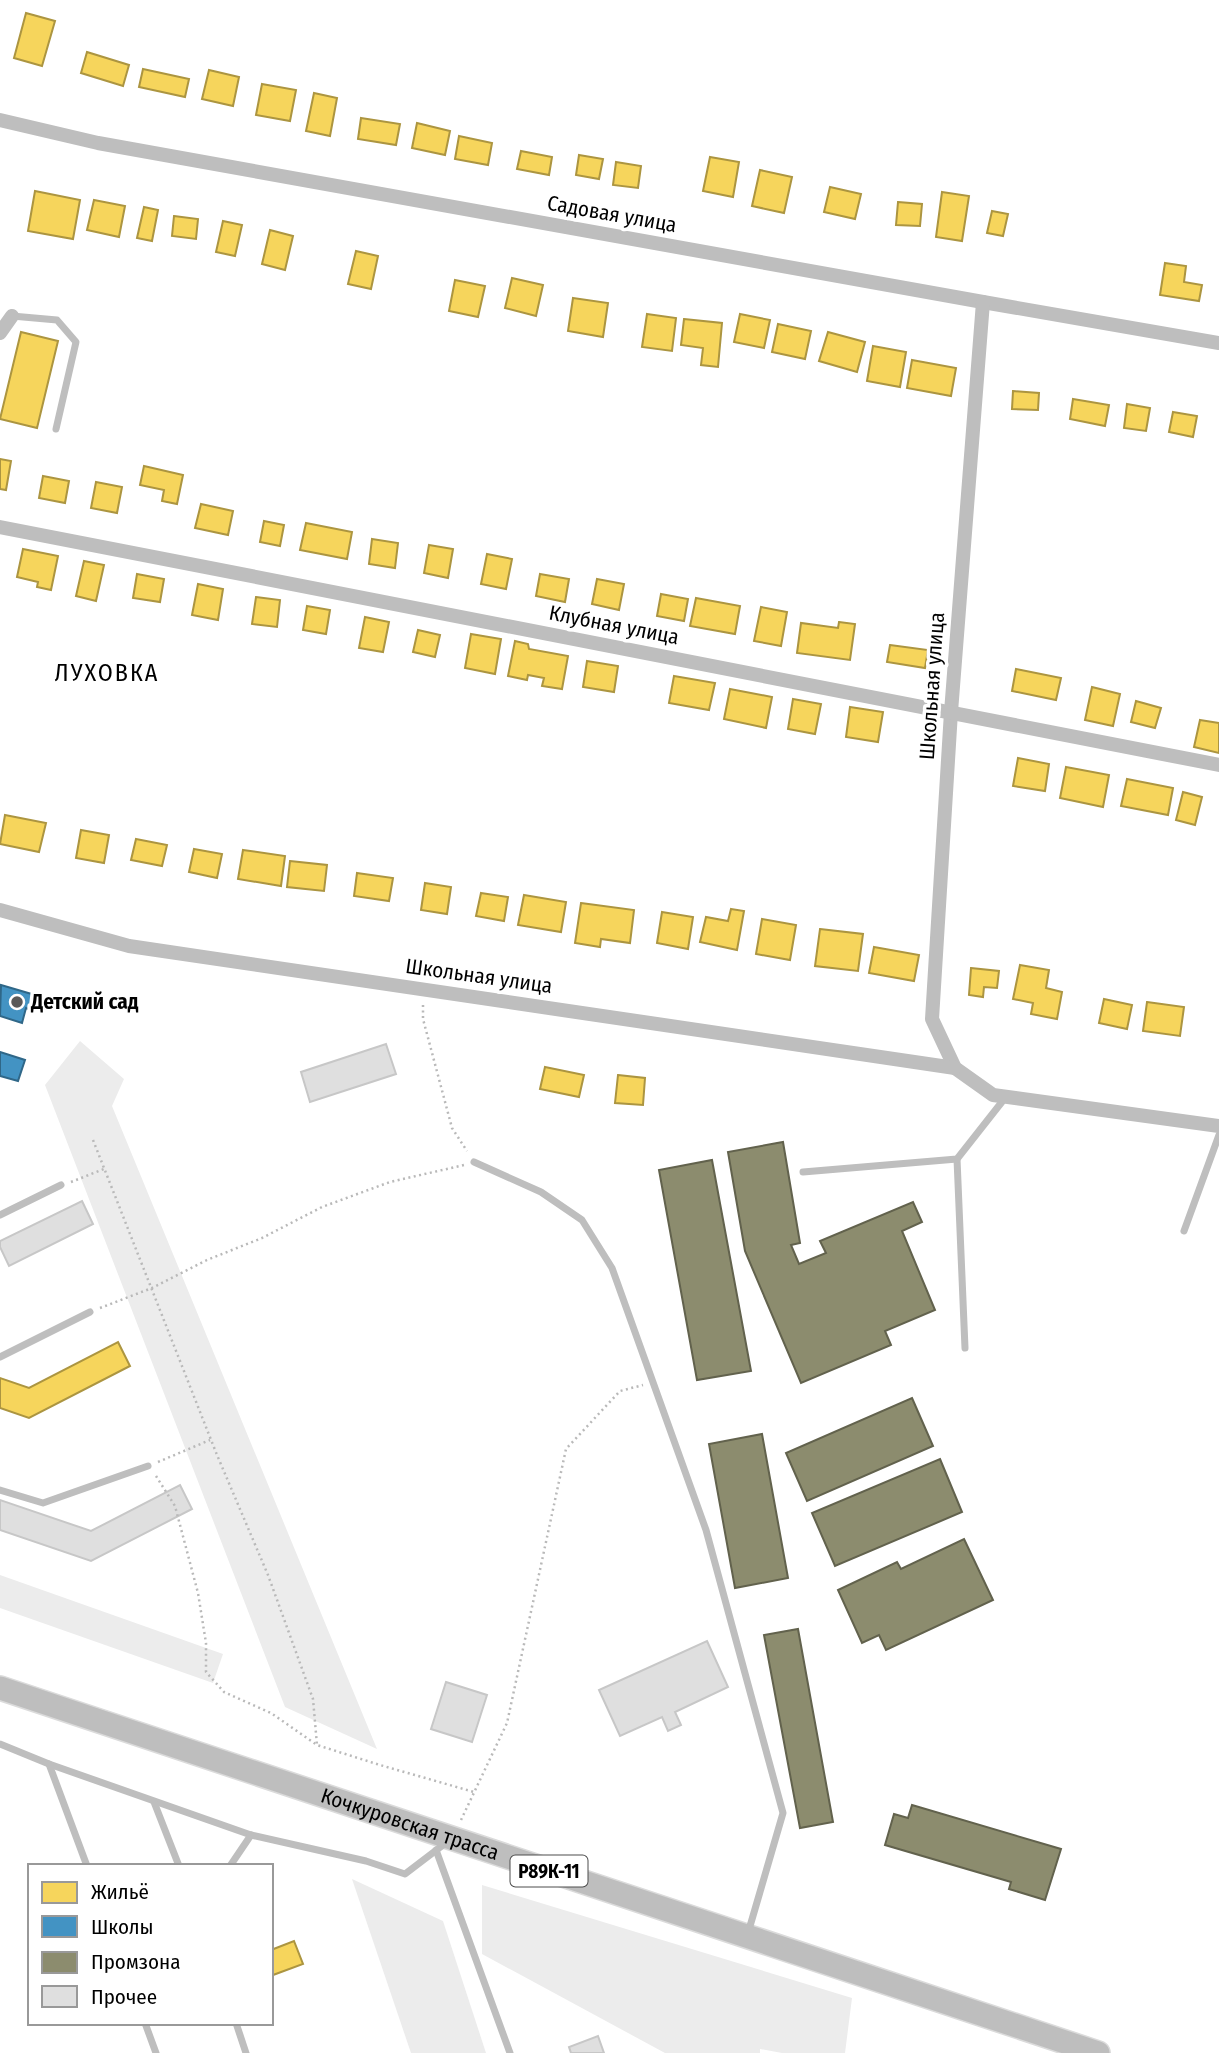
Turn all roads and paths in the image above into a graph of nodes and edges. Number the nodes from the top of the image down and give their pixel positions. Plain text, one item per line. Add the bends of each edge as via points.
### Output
1 (0, 120) edge
2 (983, 302) junction
3 (12, 316) joint
4 (0, 333) edge
5 (1219, 343) edge
6 (56, 429) dead end
7 (0, 527) edge
8 (951, 712) junction
9 (1219, 765) edge
10 (0, 910) edge
11 (422, 989) junction
12 (956, 1068) junction
13 (1006, 1097) junction
14 (1219, 1126) edge
15 (1219, 1135) edge
16 (93, 1140) dead end
17 (957, 1158) junction
18 (474, 1162) junction
19 (105, 1169) junction
20 (803, 1172) dead end
21 (61, 1185) joint
22 (0, 1215) edge
23 (1184, 1231) dead end
24 (152, 1288) junction
25 (90, 1312) joint
26 (964, 1348) dead end
27 (0, 1357) edge
28 (653, 1382) junction
29 (211, 1440) junction
30 (148, 1466) junction
31 (0, 1490) edge
32 (0, 1688) edge
33 (0, 1744) edge
34 (317, 1745) junction
35 (49, 1764) junction
36 (474, 1792) junction
37 (154, 1802) junction
38 (251, 1835) junction
39 (444, 1844) junction
40 (86, 1864) edge
41 (178, 1864) edge
42 (231, 1864) edge
43 (747, 1937) junction
44 (146, 2025) edge
45 (237, 2025) edge
46 (156, 2053) edge
47 (246, 2053) edge
48 (510, 2053) edge
49 (1098, 2053) edge

1 - 2 street, Садовая улица via 97,143
2 - 5 street, Садовая улица
2 - 8 street, Школьная улица
3 - 4 street
3 - 6 lane via 57,320 76,342
7 - 8 street, Клубная улица
8 - 9 street, Клубная улица
8 - 12 street, Школьная улица via 932,1019
10 - 11 street, Школьная улица via 129,946
11 - 12 street, Школьная улица
11 - 18 path via 424,1019 452,1128
12 - 13 street, Школьная улица via 993,1095
13 - 14 street, Школьная улица
13 - 17 lane
15 - 23 lane
16 - 19 path
17 - 20 lane
17 - 26 lane
18 - 24 path via 390,1182 322,1207
18 - 28 lane via 541,1192 582,1220 612,1268
19 - 21 path
19 - 24 path
21 - 22 lane
24 - 25 path
24 - 29 path
25 - 27 lane
28 - 36 path via 620,1391 566,1449 507,1723
28 - 43 lane via 706,1530 783,1814
29 - 30 path
29 - 34 path via 268,1575 313,1699
30 - 31 lane via 43,1503
30 - 34 path via 175,1506 198,1593 206,1672 224,1692 271,1713
32 - 39 main road, Кочкуровская трасса / Р89К-11
33 - 35 lane
34 - 36 path
35 - 37 lane
35 - 40 lane
36 - 39 path
37 - 38 lane
37 - 41 lane
38 - 39 lane via 405,1874
38 - 42 lane
39 - 43 main road, Кочкуровская трасса / Р89К-11
39 - 48 lane
43 - 49 main road, Кочкуровская трасса / Р89К-11
44 - 46 lane
45 - 47 lane

